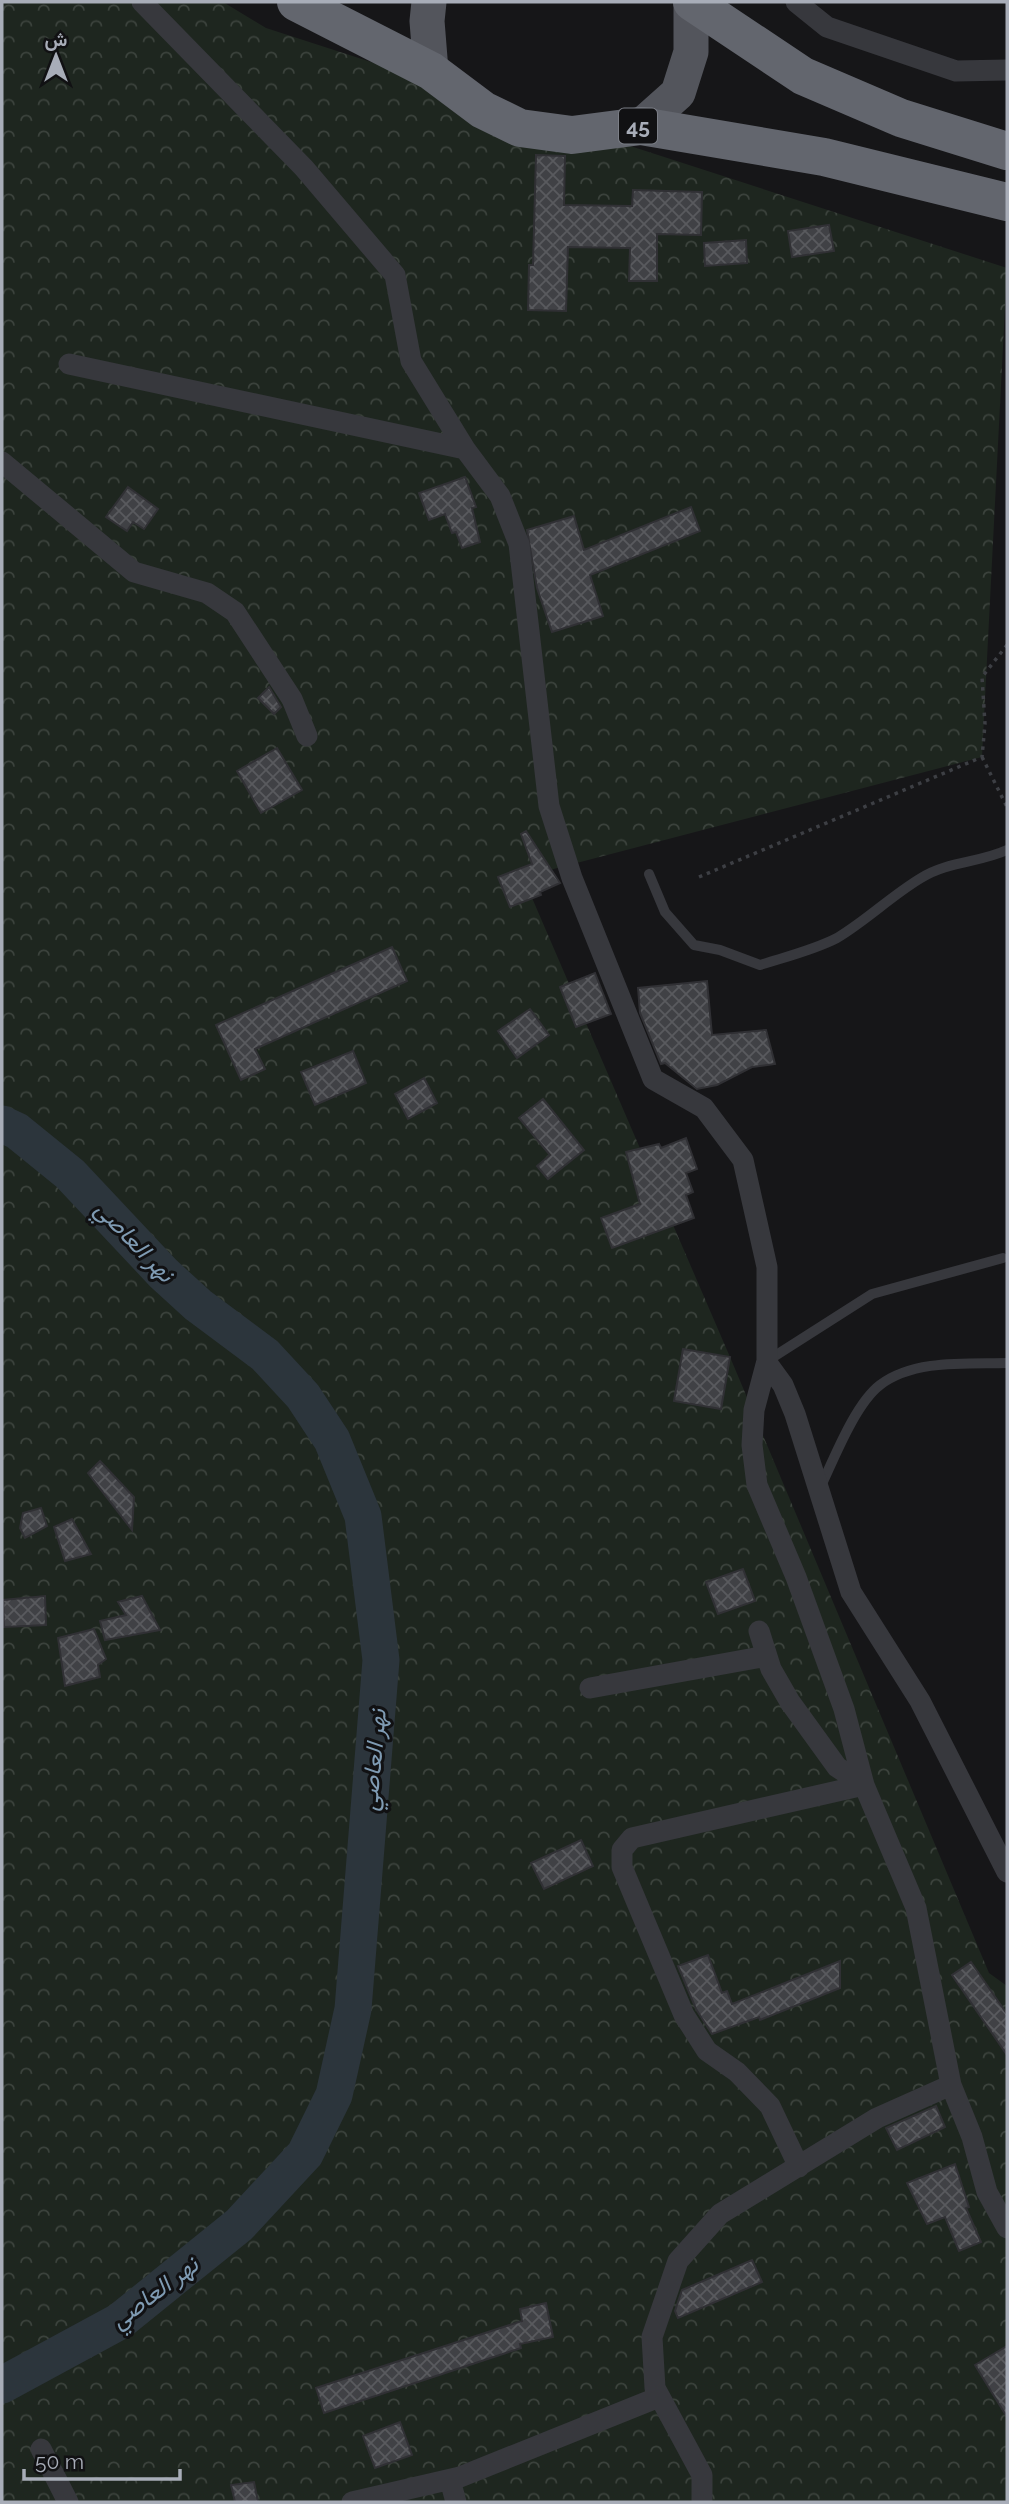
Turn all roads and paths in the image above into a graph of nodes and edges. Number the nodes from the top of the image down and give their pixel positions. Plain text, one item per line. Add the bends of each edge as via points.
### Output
1 (142, 2) edge
2 (296, 2) edge
3 (429, 2) edge
4 (691, 2) edge
5 (796, 2) edge
6 (1007, 70) edge
7 (431, 71) junction
8 (641, 125) junction
9 (1007, 151) edge
10 (1007, 202) edge
11 (69, 364) dead end
12 (465, 449) junction
13 (2, 462) edge
14 (1007, 645) edge
15 (307, 736) dead end
16 (982, 757) junction
17 (1007, 807) edge
18 (1007, 850) edge
19 (649, 874) dead end
20 (699, 877) dead end
21 (1003, 1258) dead end
22 (767, 1362) junction
23 (1007, 1363) edge
24 (819, 1490) junction
25 (759, 1631) dead end
26 (767, 1656) junction
27 (590, 1688) dead end
28 (864, 1785) junction
29 (1007, 1872) edge
30 (951, 2085) junction
31 (799, 2167) junction
32 (1007, 2228) edge
33 (659, 2397) junction
34 (41, 2449) dead end
35 (450, 2480) junction
36 (68, 2502) edge
37 (352, 2502) edge
38 (456, 2502) edge
39 (702, 2502) edge

1 - 12 street via 304,168 395,275 411,361
2 - 7 highway, 45
3 - 7 main road
4 - 8 main road via 691,52 678,93
4 - 9 highway via 803,76 901,118
5 - 6 street via 827,27 956,71
7 - 8 highway, 45 via 483,110 520,128 572,135
8 - 10 highway, 45 via 824,157
11 - 12 street
12 - 22 street via 500,496 519,544 549,806 572,878 653,1079 704,1108 743,1160 768,1267
13 - 15 street via 134,572 207,593 235,612 292,699
14 - 16 path via 982,677
16 - 17 path
16 - 20 path
18 - 19 lane via 985,860 957,862 921,878 833,940 760,965 694,945 664,912
21 - 22 lane via 872,1294
22 - 24 street via 795,1413
22 - 28 street via 754,1410 757,1485 832,1675
23 - 24 lane via 926,1367 881,1384 869,1397
24 - 29 street via 851,1592 920,1701
25 - 26 street
26 - 27 street
26 - 28 street via 790,1702 837,1767
28 - 30 street via 916,1908
28 - 31 street via 632,1838 622,1850 622,1867 684,2015 707,2051 737,2072 770,2106
30 - 31 street via 877,2118
30 - 32 street via 987,2192
31 - 33 street via 720,2214 678,2261 652,2337
33 - 35 street
33 - 39 street via 702,2475
34 - 36 street
35 - 37 street
35 - 38 street

